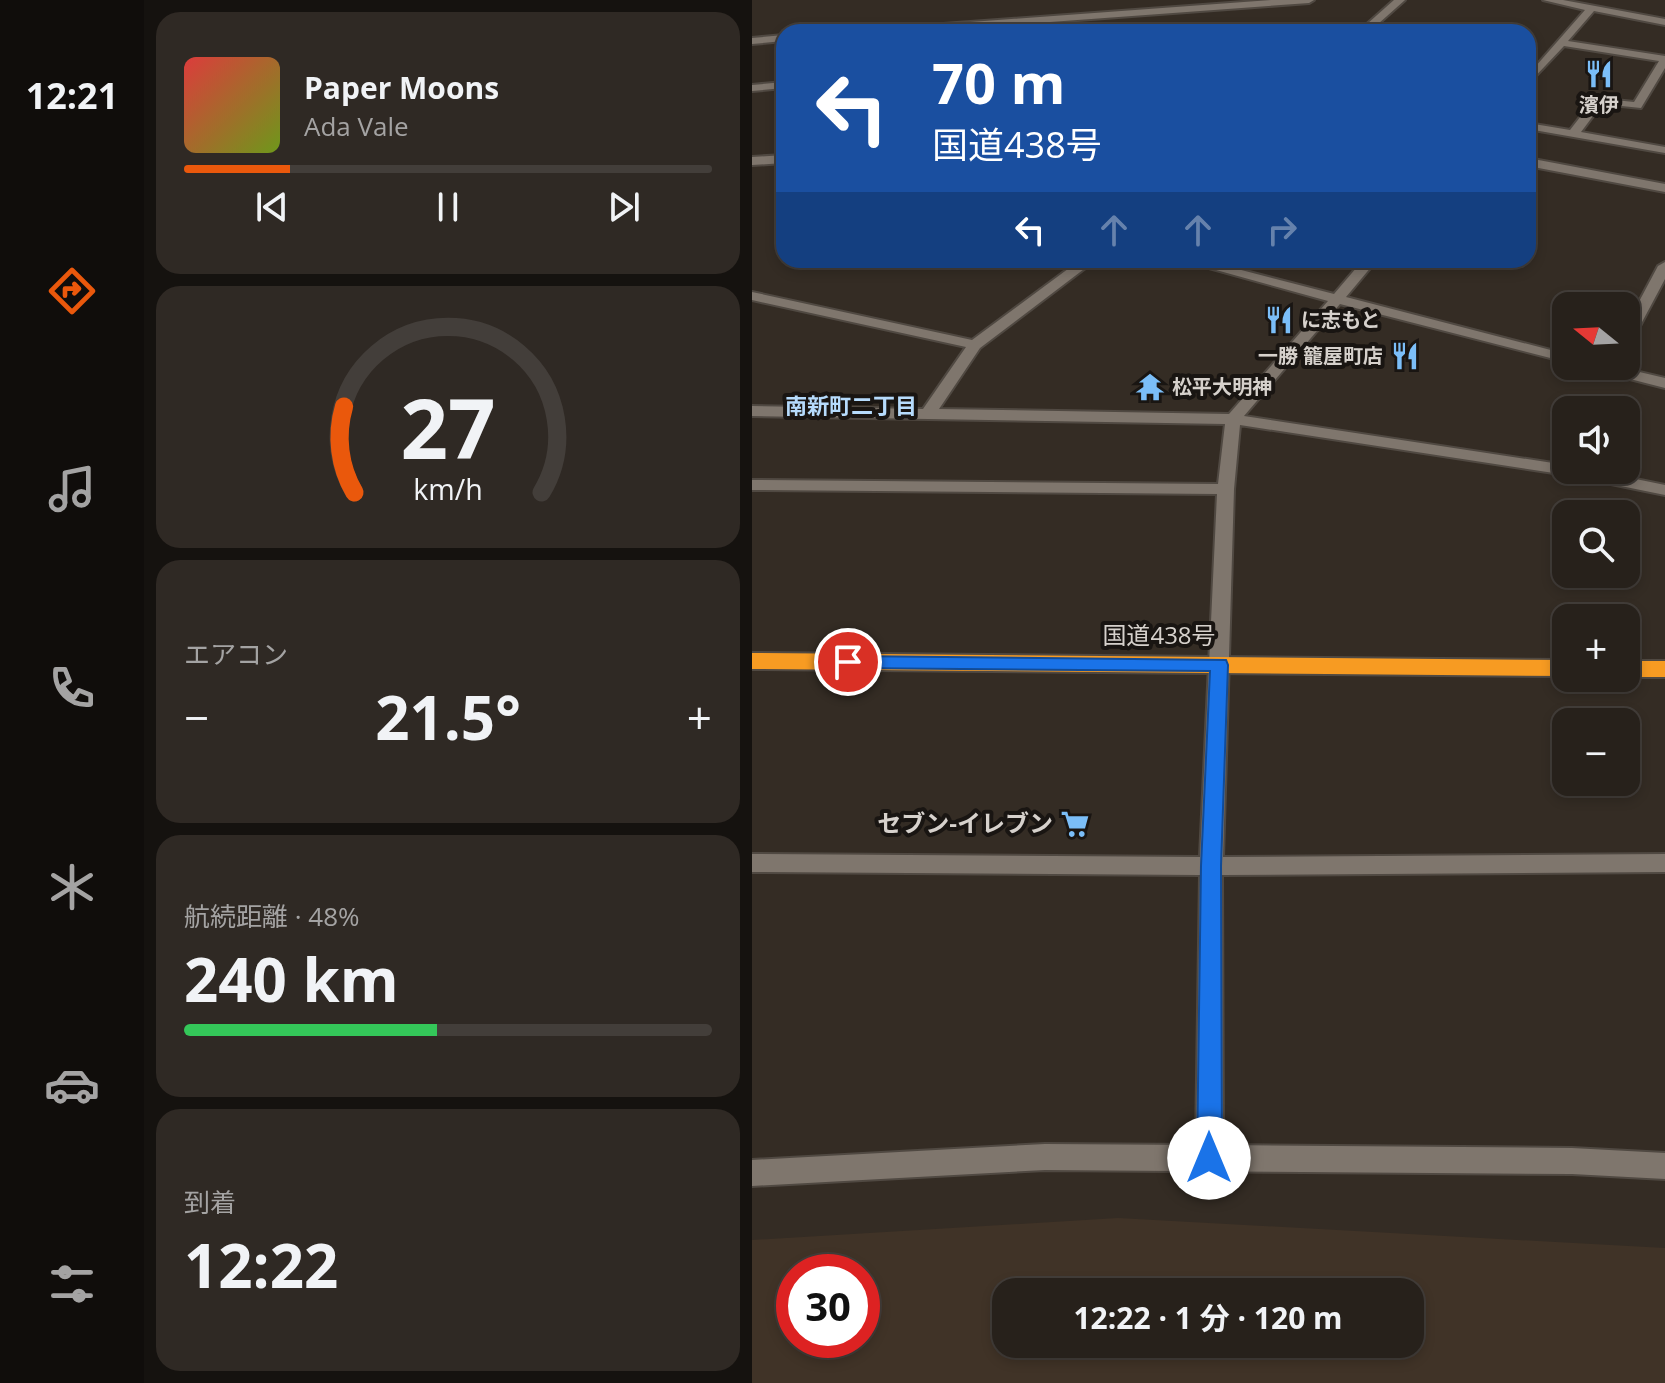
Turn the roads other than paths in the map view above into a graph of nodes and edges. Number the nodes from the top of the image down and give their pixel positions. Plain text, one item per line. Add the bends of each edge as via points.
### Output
1 (1101, 0) edge
2 (1309, 0) edge
3 (1400, 0) edge
4 (1548, 0) edge
5 (1592, 8) junction
6 (1110, 20) junction
7 (1665, 22) edge
8 (1032, 24) edge
9 (1372, 24) edge
10 (776, 39) edge
11 (752, 41) edge
12 (1561, 43) junction
13 (1665, 59) edge
14 (1536, 72) edge
15 (776, 86) edge
16 (752, 88) edge
17 (1536, 127) edge
18 (1573, 134) junction
19 (1665, 150) edge
20 (776, 160) edge
21 (752, 161) edge
22 (1536, 164) edge
23 (1665, 188) edge
24 (1665, 266) edge
25 (1078, 268) edge
26 (1218, 268) edge
27 (1363, 268) edge
28 (752, 296) edge
29 (1335, 298) junction
30 (1640, 313) edge
31 (975, 345) junction
32 (1552, 354) edge
33 (1640, 376) edge
34 (1665, 383) edge
35 (752, 411) edge
36 (929, 412) junction
37 (1233, 419) junction
38 (1552, 468) edge
39 (1636, 484) edge
40 (752, 485) edge
41 (1226, 489) junction
42 (1665, 490) edge
43 (752, 661) edge
44 (1219, 665) junction
45 (1552, 668) edge
46 (1640, 669) edge
47 (1665, 669) edge
48 (752, 863) edge
49 (1665, 863) edge
50 (1211, 866) junction
51 (1209, 1158) junction
52 (1665, 1166) edge
53 (752, 1173) edge

1 - 6 street
2 - 6 street
3 - 9 street
4 - 5 street
5 - 7 street
5 - 12 street
6 - 8 street
10 - 11 street
12 - 13 street
12 - 14 street
13 - 18 street via 1637,106 1599,100
15 - 16 street
17 - 18 street
18 - 19 street
20 - 21 street
22 - 23 street
24 - 30 street
25 - 31 street
26 - 29 street
27 - 29 street
28 - 31 street
29 - 32 street
29 - 37 street
31 - 36 street
33 - 34 street
35 - 36 street
36 - 37 street
37 - 38 street
37 - 41 street
39 - 42 street
40 - 41 street
41 - 44 street
43 - 44 highway, 国道438号
44 - 45 highway, 国道438号
44 - 50 street
46 - 47 highway
48 - 50 street
49 - 50 street
50 - 51 street
51 - 52 street
51 - 53 street via 1045,1157

